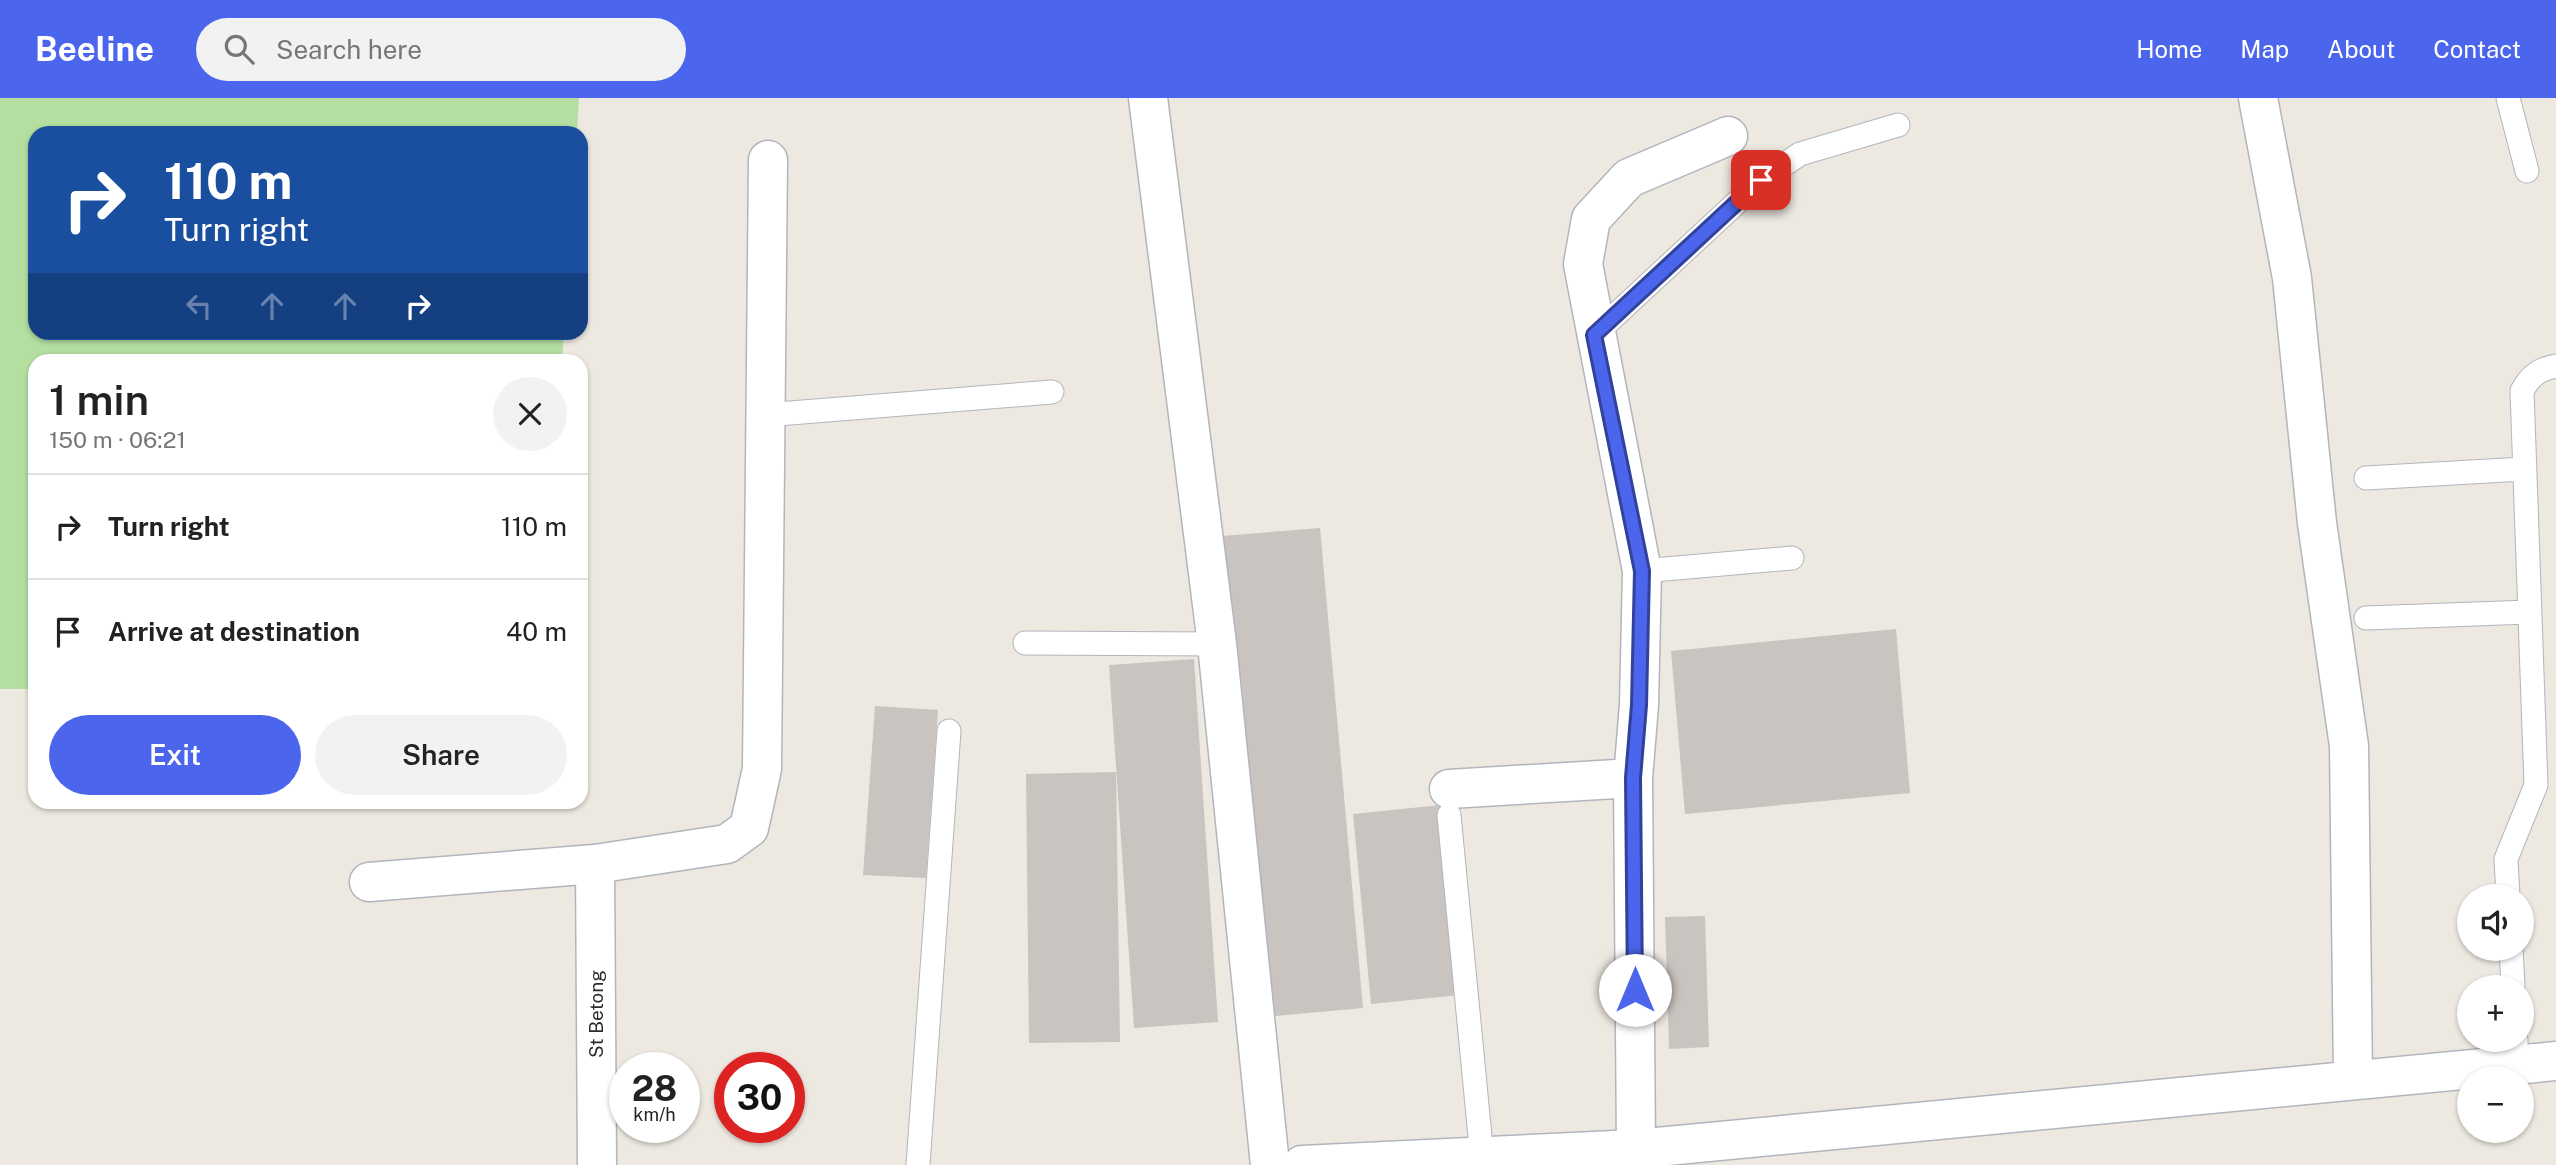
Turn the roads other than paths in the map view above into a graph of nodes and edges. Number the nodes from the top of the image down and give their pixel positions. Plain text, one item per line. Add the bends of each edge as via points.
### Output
1 (1148, 98) edge
2 (2258, 98) edge
3 (2508, 98) edge
4 (1898, 125) dead end
5 (1728, 136) dead end
6 (768, 160) dead end
7 (2527, 172) dead end
8 (1594, 335) junction
9 (2556, 366) edge
10 (1052, 392) dead end
11 (765, 415) junction
12 (2523, 469) junction
13 (2366, 478) dead end
14 (1792, 558) dead end
15 (1642, 571) junction
16 (2529, 612) junction
17 (2366, 618) dead end
18 (1024, 643) dead end
19 (1217, 644) junction
20 (949, 731) dead end
21 (1633, 778) junction
22 (1449, 802) joint
23 (595, 864) junction
24 (369, 882) dead end
25 (2507, 884) edge
26 (2516, 1052) edge
27 (2556, 1061) edge
28 (2353, 1079) junction
29 (1482, 1157) junction
30 (1637, 1157) edge
31 (597, 1165) edge
32 (918, 1165) edge
33 (1270, 1165) edge
34 (1302, 1165) edge

1 - 19 street
2 - 28 street via 2292,278 2318,523 2349,746
3 - 7 lane
4 - 8 lane via 1800,154 1761,180
5 - 8 street via 1629,178 1591,219 1583,264
6 - 11 street
8 - 15 street
9 - 12 lane via 2543,368 2522,391
10 - 11 lane
11 - 23 street via 762,769 749,828 727,844
12 - 13 lane
12 - 16 lane
14 - 15 lane
15 - 21 street
16 - 17 lane
16 - 25 lane via 2536,785 2506,859
18 - 19 lane
19 - 33 street
20 - 32 lane
21 - 22 street
21 - 30 street
22 - 29 lane
23 - 24 street
23 - 31 street, St Betong
26 - 27 street
26 - 28 street
28 - 30 street
29 - 30 street
29 - 34 street

